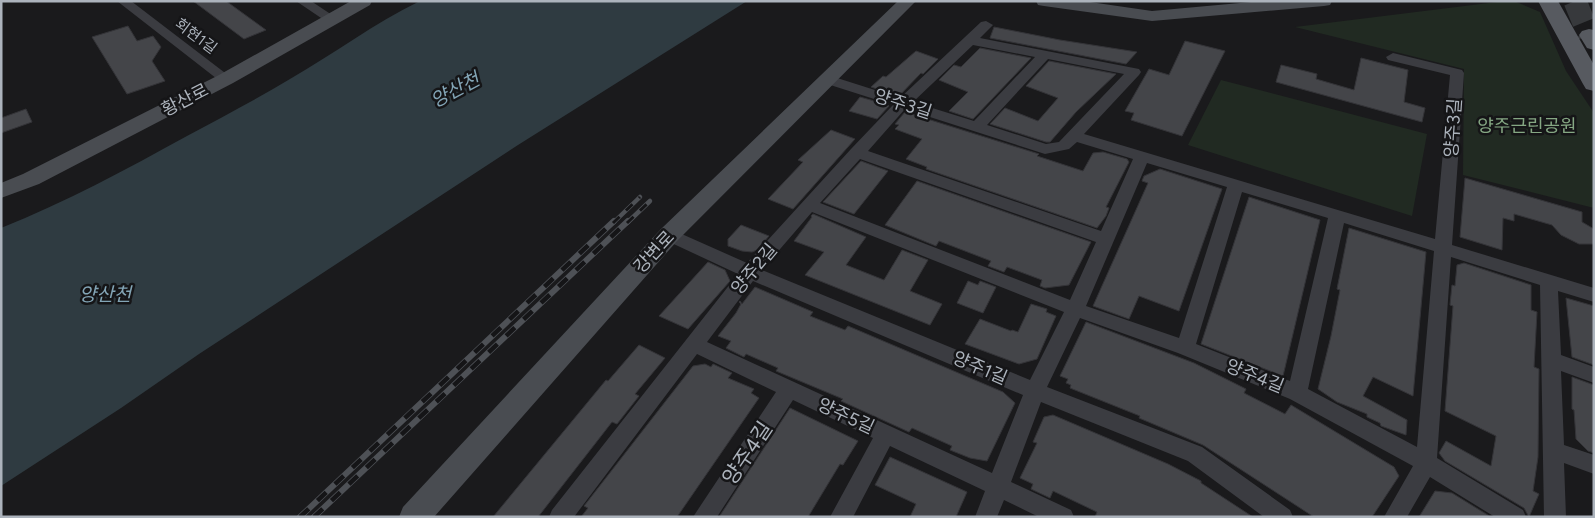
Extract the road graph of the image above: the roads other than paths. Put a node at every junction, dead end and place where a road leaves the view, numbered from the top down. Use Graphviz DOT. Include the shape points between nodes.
graph roads {
  1 [pos="123,1"];
  2 [pos="302,1"];
  3 [pos="364,1"];
  4 [pos="908,1"];
  5 [pos="1044,1"];
  6 [pos="1324,1"];
  7 [pos="1548,1"];
  8 [pos="332,19"];
  9 [pos="986,25"];
  10 [pos="970,40"];
  11 [pos="1044,54"];
  12 [pos="1393,57"];
  13 [pos="226,79"];
  14 [pos="829,80"];
  15 [pos="1594,84"];
  16 [pos="903,103"];
  17 [pos="977,127"];
  18 [pos="1075,136"];
  19 [pos="856,152"];
  20 [pos="1142,156"];
  21 [pos="1236,185"];
  22 [pos="1,190"];
  23 [pos="808,205"];
  24 [pos="1337,215"];
  25 [pos="669,235"];
  26 [pos="1107,239"];
  27 [pos="1444,248"];
  28 [pos="750,272"];
  29 [pos="1549,281"];
  30 [pos="1594,295"];
  31 [pos="1075,309"];
  32 [pos="694,344"];
  33 [pos="1185,348"];
  34 [pos="1551,360"];
  35 [pos="1594,375"];
  36 [pos="789,390"];
  37 [pos="1035,391"];
  38 [pos="1297,392"];
  39 [pos="886,434"];
  40 [pos="1553,450"];
  41 [pos="1426,464"];
  42 [pos="1594,465"];
  43 [pos="999,487"];
  44 [pos="414,517"];
  45 [pos="560,517"];
  46 [pos="704,517"];
  47 [pos="841,517"];
  48 [pos="986,517"];
  49 [pos="1063,517"];
  50 [pos="1282,517"];
  51 [pos="1394,517"];
  52 [pos="1515,517"];
  53 [pos="1555,517"];
  1 -- 13 [label="street, 회현1길"];
  2 -- 8 [label="street"];
  3 -- 8 [label="street, 황산로"];
  4 -- 14 [label="street, 강변로"];
  5 -- 6 [label="street" via="1152,16"];
  7 -- 15 [label="main road"];
  8 -- 13 [label="street, 황산로"];
  9 -- 10 [label="street, 양주2길"];
  10 -- 11 [label="street"];
  10 -- 16 [label="street, 양주2길"];
  11 -- 17 [label="street"];
  11 -- 18 [label="street, 양주3길" via="1134,72"];
  12 -- 27 [label="street, 양주3길" via="1457,72"];
  13 -- 22 [label="street, 황산로" via="31,179"];
  14 -- 16 [label="street, 양주3길"];
  14 -- 25 [label="street, 강변로"];
  16 -- 17 [label="street, 양주3길"];
  16 -- 19 [label="street, 양주2길"];
  17 -- 18 [label="street, 양주3길" via="1045,149 1064,146"];
  18 -- 20 [label="street"];
  19 -- 23 [label="street, 양주2길"];
  19 -- 26 [label="street"];
  20 -- 21 [label="street"];
  20 -- 26 [label="street"];
  21 -- 24 [label="street"];
  21 -- 33 [label="street"];
  23 -- 28 [label="street, 양주2길"];
  23 -- 31 [label="street"];
  24 -- 27 [label="street"];
  24 -- 38 [label="street"];
  25 -- 28 [label="street, 양주1길"];
  25 -- 44 [label="street, 강변로"];
  26 -- 31 [label="street"];
  27 -- 29 [label="street"];
  27 -- 41 [label="street"];
  28 -- 32 [label="street, 양주2길"];
  28 -- 37 [label="street, 양주1길"];
  29 -- 30 [label="street"];
  29 -- 34 [label="street"];
  31 -- 33 [label="street, 양주4길"];
  31 -- 37 [label="street"];
  32 -- 36 [label="street, 양주5길"];
  32 -- 45 [label="street, 양주2길"];
  33 -- 38 [label="street, 양주4길"];
  34 -- 35 [label="street"];
  34 -- 40 [label="street"];
  36 -- 39 [label="street, 양주5길"];
  36 -- 46 [label="street, 양주4길"];
  37 -- 43 [label="street"];
  37 -- 50 [label="street, 양주1길" via="1194,454"];
  38 -- 41 [label="street, 양주4길"];
  39 -- 43 [label="street, 양주5길"];
  39 -- 47 [label="street"];
  40 -- 42 [label="street"];
  40 -- 53 [label="street"];
  41 -- 51 [label="street"];
  41 -- 52 [label="street"];
  43 -- 48 [label="street"];
  43 -- 49 [label="street, 양주5길"];
}
